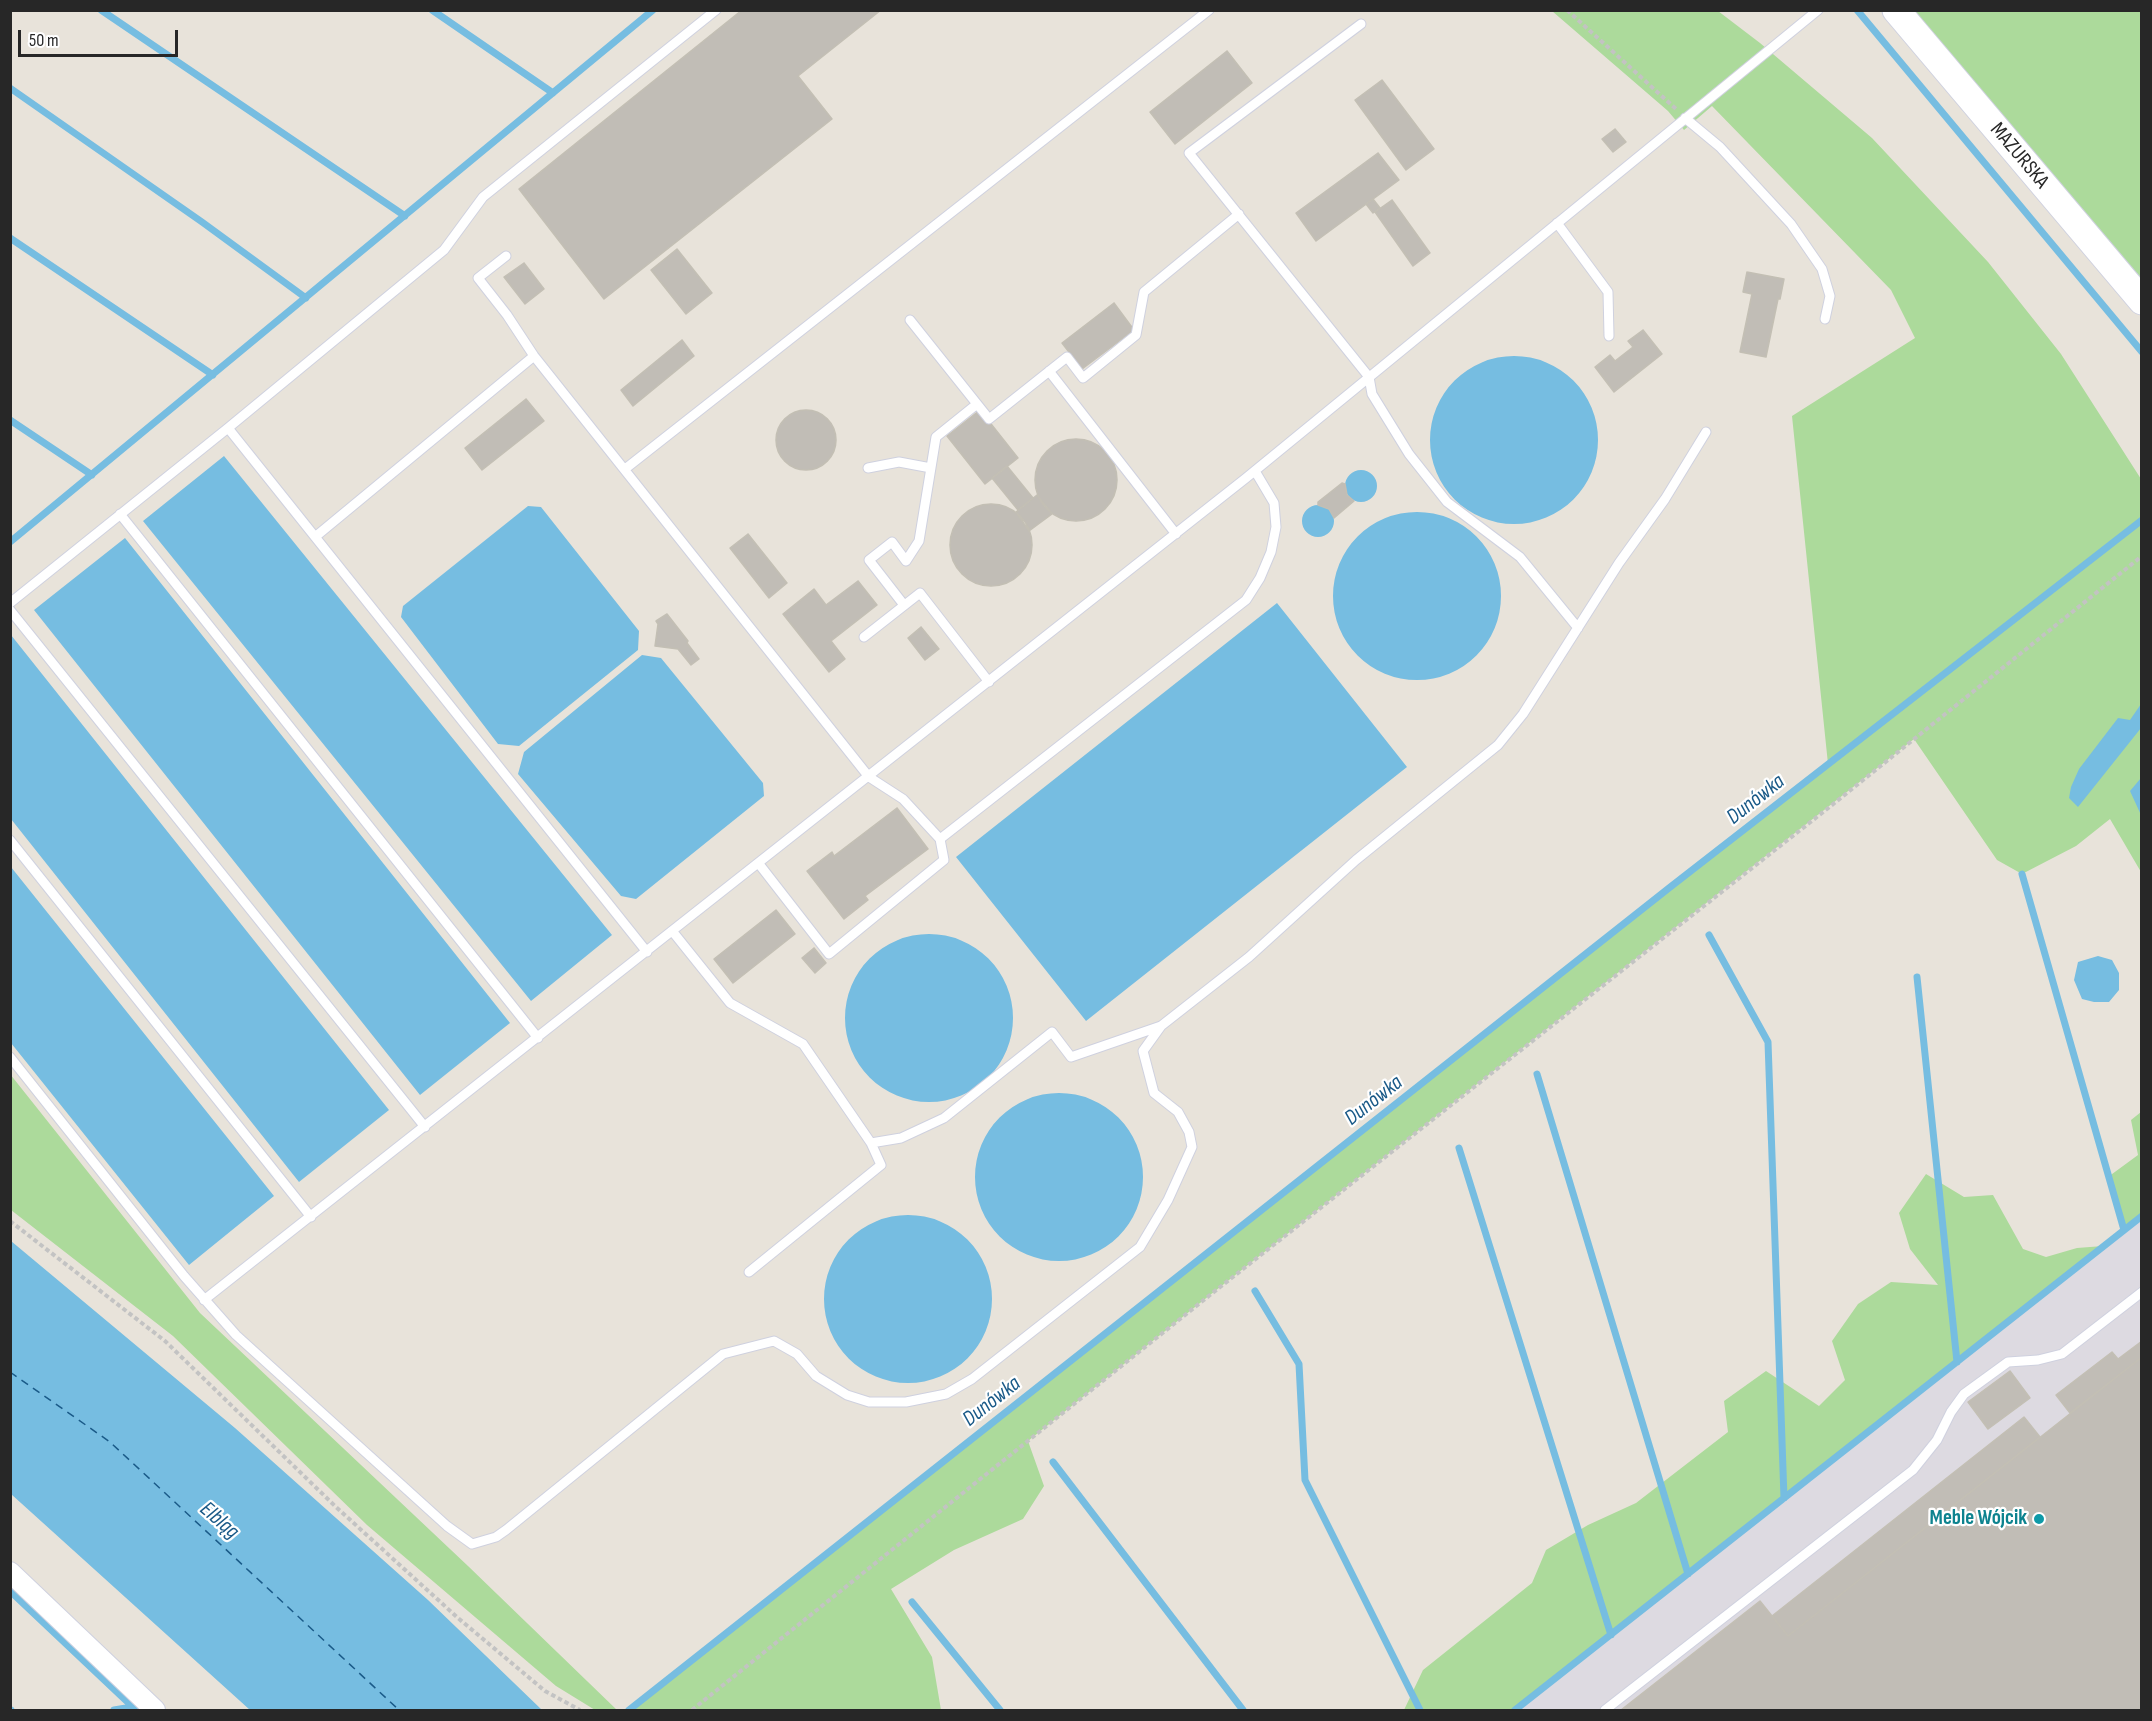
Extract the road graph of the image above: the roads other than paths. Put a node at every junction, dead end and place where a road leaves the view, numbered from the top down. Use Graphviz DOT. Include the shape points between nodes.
graph roads {
  1 [pos="716,10"];
  2 [pos="1209,10"];
  3 [pos="1818,10"];
  4 [pos="1896,10"];
  5 [pos="1361,24"];
  6 [pos="1685,118"];
  7 [pos="1239,214"];
  8 [pos="1557,223"];
  9 [pos="506,256"];
  10 [pos="2142,301"];
  11 [pos="1825,319"];
  12 [pos="910,320"];
  13 [pos="1609,336"];
  14 [pos="534,356"];
  15 [pos="1049,371"];
  16 [pos="1370,377"];
  17 [pos="977,404"];
  18 [pos="228,428"];
  19 [pos="1706,432"];
  20 [pos="868,468"];
  21 [pos="931,468"];
  22 [pos="625,469"];
  23 [pos="1255,471"];
  24 [pos="120,514"];
  25 [pos="1176,534"];
  26 [pos="315,537"];
  27 [pos="10,603"];
  28 [pos="904,605"];
  29 [pos="10,610"];
  30 [pos="1578,628"];
  31 [pos="864,637"];
  32 [pos="989,682"];
  33 [pos="869,777"];
  34 [pos="939,839"];
  35 [pos="10,840"];
  36 [pos="759,864"];
  37 [pos="673,932"];
  38 [pos="647,952"];
  39 [pos="1161,1026"];
  40 [pos="538,1038"];
  41 [pos="10,1057"];
  42 [pos="425,1127"];
  43 [pos="871,1143"];
  44 [pos="311,1217"];
  45 [pos="749,1272"];
  46 [pos="2142,1292"];
  47 [pos="204,1300"];
  48 [pos="10,1572"];
  49 [pos="155,1710"];
  50 [pos="1605,1710"];
  1 -- 18 [label="lane" via="483,197 444,250"];
  2 -- 22 [label="lane"];
  3 -- 6 [label="lane"];
  4 -- 10 [label="main road, MAZURSKA"];
  5 -- 7 [label="lane" via="1190,153"];
  6 -- 8 [label="lane"];
  6 -- 11 [label="lane" via="1720,147 1791,224 1822,269 1830,296"];
  7 -- 15 [label="lane" via="1144,292 1136,335 1083,378 1066,357"];
  7 -- 16 [label="lane"];
  8 -- 13 [label="lane" via="1608,292"];
  8 -- 16 [label="lane"];
  9 -- 14 [label="lane" via="478,278"];
  12 -- 17 [label="lane"];
  14 -- 22 [label="lane"];
  14 -- 26 [label="lane"];
  15 -- 17 [label="lane" via="989,419"];
  15 -- 25 [label="lane"];
  16 -- 23 [label="lane"];
  16 -- 30 [label="lane" via="1372,394 1409,454 1447,502 1520,556"];
  17 -- 21 [label="lane" via="936,436"];
  18 -- 24 [label="lane"];
  18 -- 26 [label="lane"];
  19 -- 30 [label="lane"];
  20 -- 21 [label="lane" via="899,462"];
  21 -- 28 [label="lane" via="919,541 906,561 892,542 869,560"];
  22 -- 33 [label="lane"];
  23 -- 25 [label="lane"];
  23 -- 34 [label="lane" via="1274,503 1276,527 1271,552 1246,600"];
  24 -- 27 [label="lane"];
  24 -- 40 [label="lane"];
  25 -- 32 [label="lane"];
  26 -- 38 [label="lane"];
  28 -- 31 [label="lane"];
  28 -- 32 [label="lane" via="920,593"];
  29 -- 42 [label="lane"];
  30 -- 39 [label="lane" via="1523,714 1498,745 1356,860 1249,957"];
  32 -- 33 [label="lane"];
  33 -- 34 [label="lane" via="903,799"];
  33 -- 36 [label="lane"];
  34 -- 36 [label="lane" via="944,860 829,954"];
  35 -- 44 [label="lane"];
  36 -- 37 [label="lane"];
  37 -- 38 [label="lane"];
  37 -- 43 [label="lane" via="730,1003 803,1044"];
  38 -- 40 [label="lane"];
  39 -- 43 [label="lane" via="1071,1058 1052,1032 944,1118 901,1137"];
  39 -- 47 [label="lane" via="1143,1051 1154,1093 1178,1112 1192,1147 1168,1200 1140,1247 972,1380 946,1394 906,1402 869,1402 847,1395 816,1376 797,1354 774,1341 723,1354 507,1530 472,1544 378,1464"];
  40 -- 42 [label="lane"];
  41 -- 47 [label="lane"];
  42 -- 44 [label="lane"];
  43 -- 45 [label="lane" via="881,1166"];
  44 -- 47 [label="lane"];
  46 -- 50 [label="lane" via="2062,1354 2008,1362 1964,1394 1937,1440 1913,1470"];
  48 -- 49 [label="street"];
}
